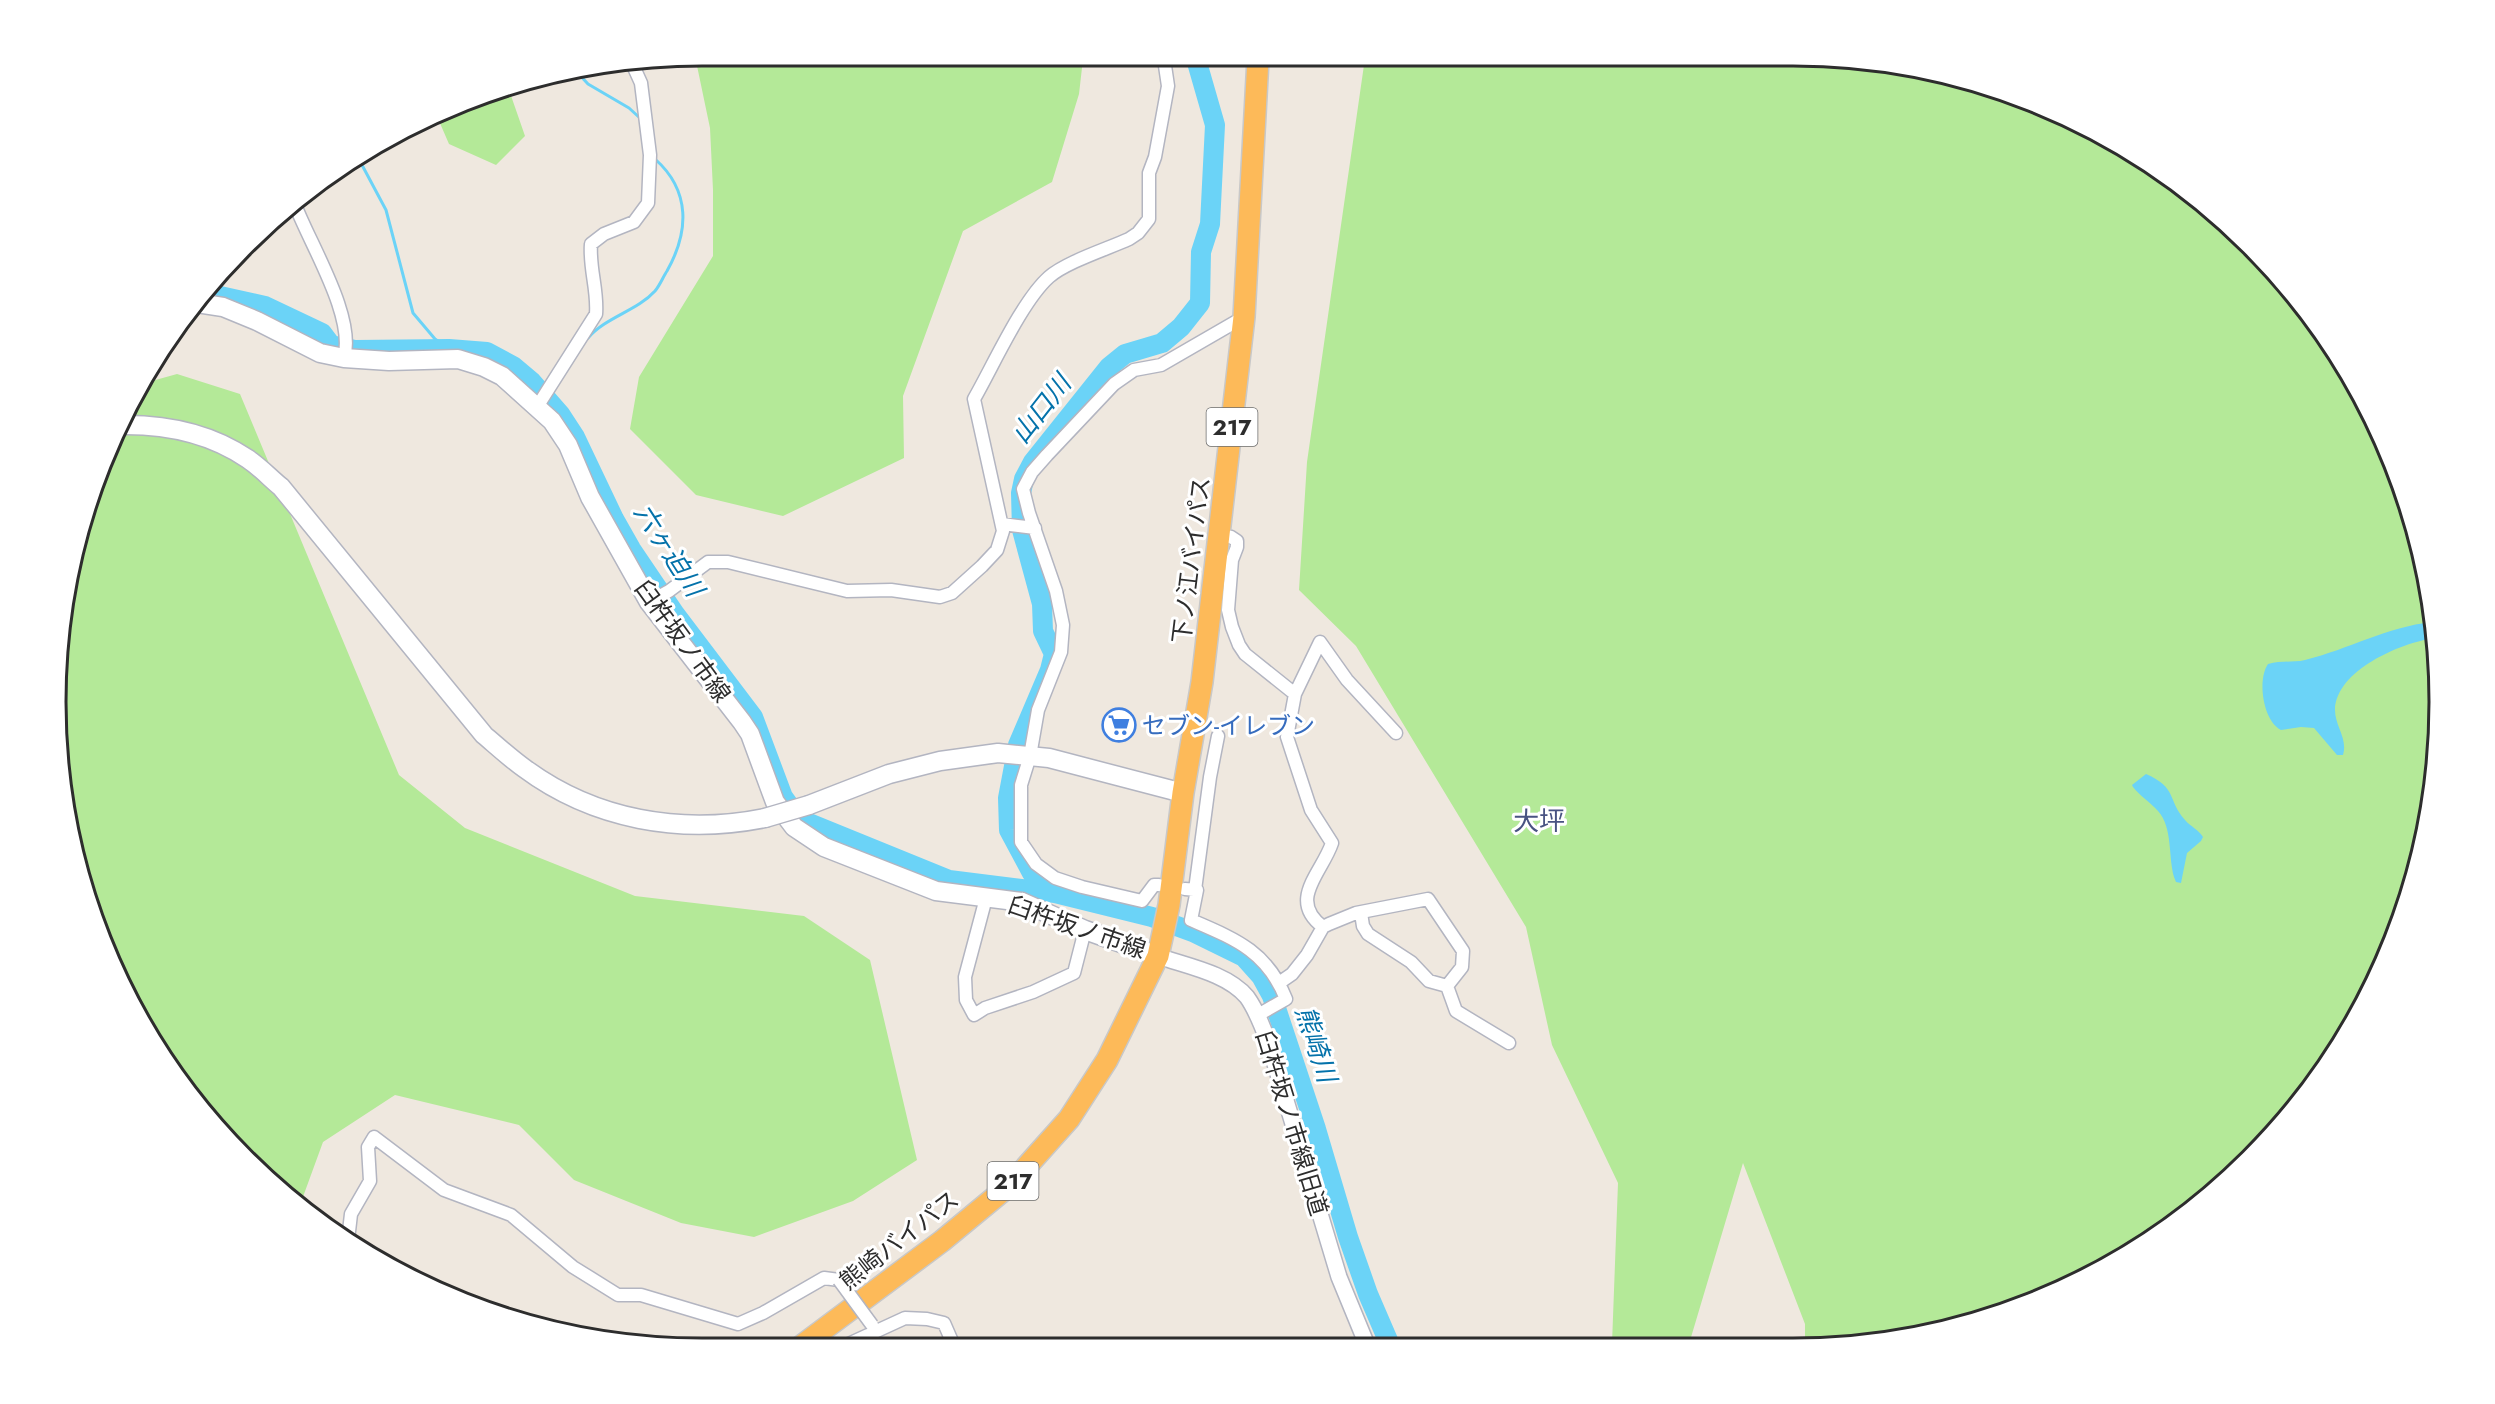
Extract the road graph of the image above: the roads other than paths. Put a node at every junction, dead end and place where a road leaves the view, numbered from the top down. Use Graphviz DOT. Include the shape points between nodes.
graph roads {
  1 [pos="1165,66"];
  2 [pos="1258,66"];
  3 [pos="635,69"];
  4 [pos="298,211"];
  5 [pos="206,305"];
  6 [pos="1244,317"];
  7 [pos="346,352"];
  8 [pos="538,405"];
  9 [pos="130,425"];
  10 [pos="1004,525"];
  11 [pos="1034,528"];
  12 [pos="1219,535"];
  13 [pos="653,600"];
  14 [pos="1295,694"];
  15 [pos="1396,733"];
  16 [pos="1218,736"];
  17 [pos="1027,755"];
  18 [pos="1210,777"];
  19 [pos="1185,784"];
  20 [pos="1178,838"];
  21 [pos="1201,840"];
  22 [pos="1159,885"];
  23 [pos="986,898"];
  24 [pos="1361,913"];
  25 [pos="1323,927"];
  26 [pos="1085,930"];
  27 [pos="1158,956"];
  28 [pos="1280,983"];
  29 [pos="1447,986"];
  30 [pos="1261,1013"];
  31 [pos="1509,1043"];
  32 [pos="349,1231"];
  33 [pos="874,1328"];
  34 [pos="812,1338"];
  35 [pos="857,1338"];
  36 [pos="951,1338"];
  37 [pos="1364,1338"];
  1 -- 10 [label="street" via="1168,86 1149,174 1149,219 1129,239 1050,276 1036,292 974,399"];
  2 -- 6 [label="highway, 下ノ江バイパス / 217"];
  3 -- 8 [label="street" via="641,83 649,145 648,203 634,222 591,244 596,314"];
  4 -- 7 [label="street" via="331,284 346,330"];
  5 -- 7 [label="main road, 臼杵坂ノ市線" via="257,321 320,353"];
  6 -- 11 [label="street" via="1161,365 1134,370 1114,384 1032,472 1023,489"];
  6 -- 12 [label="highway, 下ノ江バイパス / 217"];
  7 -- 8 [label="main road, 臼杵坂ノ市線" via="389,361 458,359 502,376"];
  8 -- 13 [label="main road, 臼杵坂ノ市線" via="568,445 590,497"];
  9 -- 17 [label="main road, bridge" via="205,436 248,459 281,486 484,735 525,769 582,802 632,819 681,826 734,824 809,806 889,774 940,761 1002,753"];
  10 -- 11 [label="street"];
  10 -- 13 [label="street" via="997,550 952,593 940,597 891,590 847,591 728,562 708,562"];
  11 -- 17 [label="street" via="1056,591 1063,626 1061,652 1038,710"];
  12 -- 14 [label="street" via="1237,541 1228,610 1239,645"];
  12 -- 19 [label="highway, 下ノ江バイパス / 217" via="1202,682"];
  13 -- 23 [label="main road, 臼杵坂ノ市線" via="750,734 775,802 794,827 824,847 936,891"];
  14 -- 15 [label="street" via="1320,642 1347,680"];
  14 -- 25 [label="street" via="1287,737 1311,810 1332,843 1311,881 1308,897 1310,915"];
  16 -- 18 [label="street"];
  17 -- 19 [label="main road"];
  17 -- 22 [label="street" via="1021,785 1021,842 1036,864 1055,878 1134,900 1142,901 1154,885"];
  18 -- 19 [label="street"];
  18 -- 21 [label="street"];
  19 -- 20 [label="highway, 下ノ江バイパス / 217"];
  20 -- 21 [label="street"];
  20 -- 27 [label="highway, 下ノ江バイパス / 217"];
  21 -- 28 [label="street" via="1190,890 1197,890 1191,920 1247,946"];
  23 -- 26 [label="main road, 臼杵坂ノ市線" via="1022,902"];
  23 -- 26 [label="street" via="965,977 966,1000 974,1016 985,1008 1074,973"];
  24 -- 25 [label="street"];
  24 -- 29 [label="street" via="1368,934 1411,962 1429,981"];
  24 -- 29 [label="street" via="1428,899 1463,951 1462,967"];
  25 -- 28 [label="street" via="1307,955"];
  26 -- 27 [label="main road, 臼杵坂ノ市線"];
  27 -- 30 [label="street, 臼杵坂ノ市線旧道" via="1223,979"];
  27 -- 34 [label="highway, 熊崎バイパス / 217" via="1107,1060 1069,1119 1011,1184"];
  28 -- 30 [label="street" via="1286,999"];
  29 -- 31 [label="street" via="1456,1011"];
  30 -- 37 [label="street, 臼杵坂ノ市線旧道" via="1339,1277"];
  32 -- 33 [label="street, bridge" via="351,1214 370,1181 368,1147 374,1137 444,1190 511,1215 573,1267 618,1295 641,1295 738,1324 824,1278 839,1280"];
  33 -- 35 [label="street"];
  33 -- 36 [label="street" via="905,1318 927,1319 944,1323"];
}
